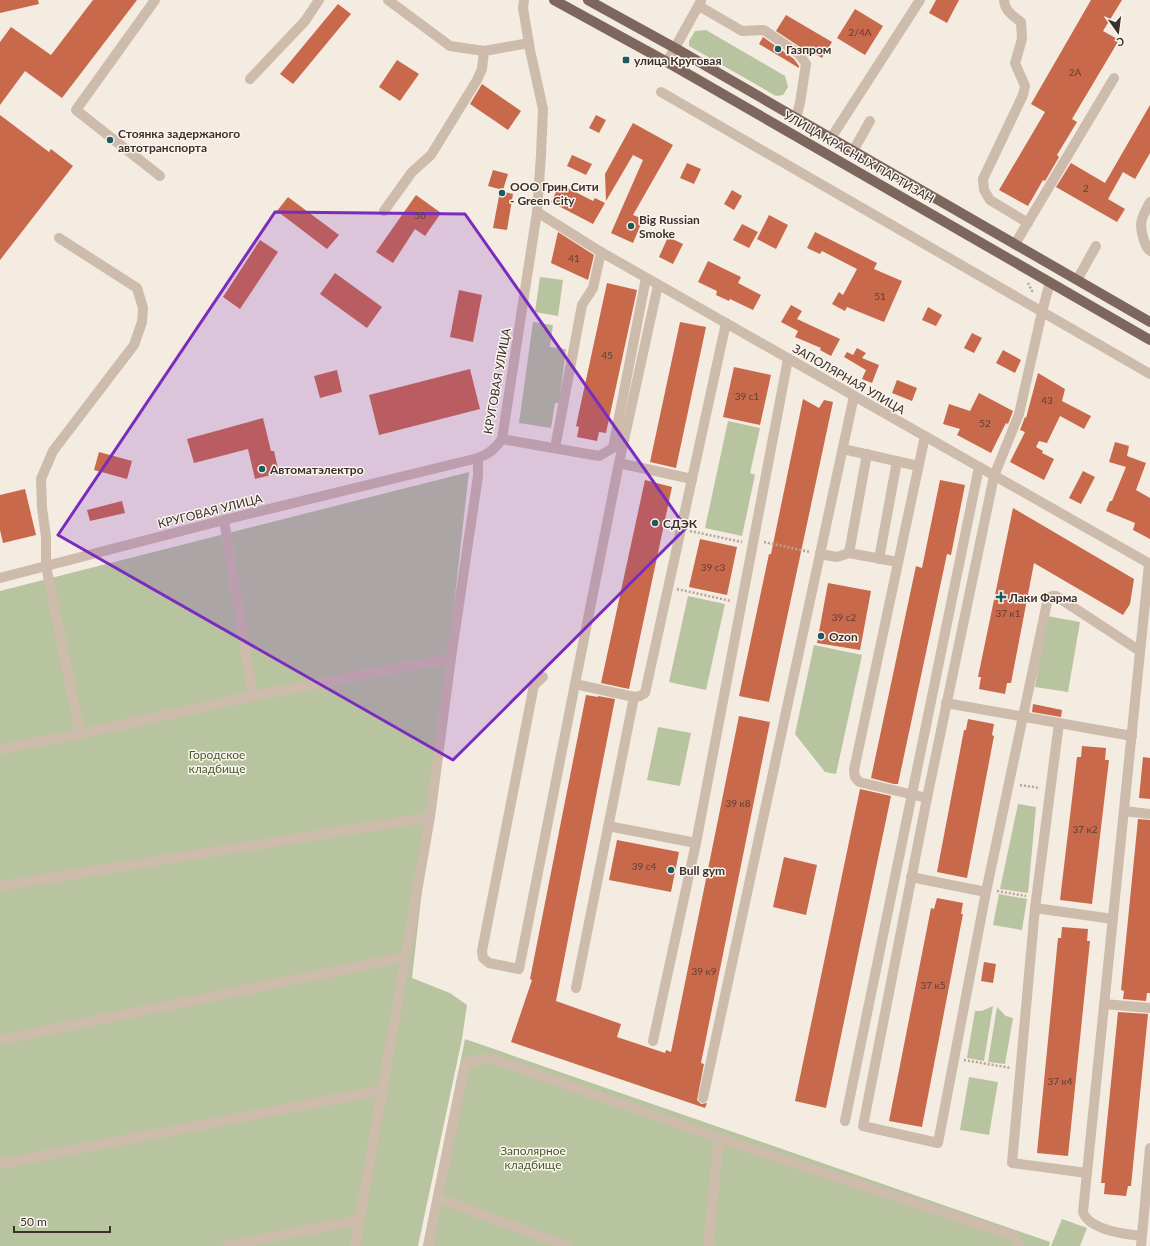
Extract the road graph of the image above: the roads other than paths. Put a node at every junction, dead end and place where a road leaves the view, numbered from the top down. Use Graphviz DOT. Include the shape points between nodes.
graph roads {
  1 [pos="156,0"];
  2 [pos="319,0"];
  3 [pos="388,0"];
  4 [pos="524,0"];
  5 [pos="554,0"];
  6 [pos="588,0"];
  7 [pos="920,0"];
  8 [pos="1004,0"];
  9 [pos="700,3"];
  10 [pos="529,43"];
  11 [pos="675,48"];
  12 [pos="484,51"];
  13 [pos="667,62"];
  14 [pos="250,78"];
  15 [pos="1114,78"];
  16 [pos="661,92"];
  17 [pos="796,118"];
  18 [pos="870,121"];
  19 [pos="832,138"];
  20 [pos="853,151"];
  21 [pos="160,176"];
  22 [pos="1150,202"];
  23 [pos="384,212"];
  24 [pos="537,212"];
  25 [pos="1028,223"];
  26 [pos="59,238"];
  27 [pos="1015,244"];
  28 [pos="1096,246"];
  29 [pos="1150,251"];
  30 [pos="601,252"];
  31 [pos="646,278"];
  32 [pos="1077,280"];
  33 [pos="1050,282"];
  34 [pos="658,285"];
  35 [pos="1042,312"];
  36 [pos="1150,322"];
  37 [pos="726,323"];
  38 [pos="1150,340"];
  39 [pos="788,358"];
  40 [pos="1150,374"];
  41 [pos="854,396"];
  42 [pos="925,436"];
  43 [pos="502,439"];
  44 [pos="555,448"];
  45 [pos="843,449"];
  46 [pos="867,454"];
  47 [pos="478,458"];
  48 [pos="897,461"];
  49 [pos="619,463"];
  50 [pos="918,466"];
  51 [pos="979,467"];
  52 [pos="994,476"];
  53 [pos="692,479"];
  54 [pos="224,520"];
  55 [pos="849,553"];
  56 [pos="820,554"];
  57 [pos="879,559"];
  58 [pos="898,562"];
  59 [pos="1150,564"];
  60 [pos="46,566"];
  61 [pos="0,578"];
  62 [pos="1140,651"];
  63 [pos="451,658"];
  64 [pos="543,677"];
  65 [pos="575,684"];
  66 [pos="253,696"];
  67 [pos="634,697"];
  68 [pos="946,703"];
  69 [pos="1022,716"];
  70 [pos="1060,723"];
  71 [pos="80,734"];
  72 [pos="1132,736"];
  73 [pos="0,749"];
  74 [pos="912,794"];
  75 [pos="927,798"];
  76 [pos="1124,811"];
  77 [pos="1150,814"];
  78 [pos="430,817"];
  79 [pos="608,826"];
  80 [pos="696,843"];
  81 [pos="911,877"];
  82 [pos="0,886"];
  83 [pos="986,890"];
  84 [pos="1035,908"];
  85 [pos="1113,918"];
  86 [pos="405,957"];
  87 [pos="576,988"];
  88 [pos="1104,1004"];
  89 [pos="1150,1008"];
  90 [pos="0,1040"];
  91 [pos="653,1042"];
  92 [pos="382,1090"];
  93 [pos="703,1098"];
  94 [pos="845,1121"];
  95 [pos="720,1138"];
  96 [pos="1150,1148"];
  97 [pos="0,1164"];
  98 [pos="1088,1173"];
  99 [pos="438,1198"];
  100 [pos="359,1220"];
  101 [pos="1141,1241"];
  102 [pos="227,1246"];
  103 [pos="355,1246"];
  104 [pos="428,1246"];
  105 [pos="566,1246"];
  106 [pos="708,1246"];
  107 [pos="1018,1246"];
  1 -- 21 [label="street" via="76,110"];
  2 -- 14 [label="street" via="305,21"];
  3 -- 12 [label="street" via="450,46"];
  4 -- 10 [label="street, КРУГОВАЯ УЛИЦА"];
  5 -- 13 [label="main road, УЛИЦА КРАСНЫХ ПАРТИЗАН"];
  6 -- 11 [label="main road, УЛИЦА КРАСНЫХ ПАРТИЗАН"];
  7 -- 19 [label="street"];
  8 -- 25 [label="street" via="1011,14 1021,22 1022,39 1015,63 1025,86 982,179 984,190 990,200"];
  9 -- 11 [label="street"];
  9 -- 17 [label="street" via="742,31 764,30 799,54 806,64"];
  10 -- 12 [label="street"];
  10 -- 24 [label="street, КРУГОВАЯ УЛИЦА" via="543,109"];
  11 -- 13 [label="street"];
  11 -- 17 [label="main road, УЛИЦА КРАСНЫХ ПАРТИЗАН"];
  12 -- 23 [label="street" via="482,69 477,80 431,155 412,172"];
  13 -- 33 [label="main road, УЛИЦА КРАСНЫХ ПАРТИЗАН"];
  15 -- 25 [label="street"];
  16 -- 35 [label="street"];
  17 -- 19 [label="main road, УЛИЦА КРАСНЫХ ПАРТИЗАН"];
  18 -- 20 [label="street"];
  19 -- 20 [label="main road, УЛИЦА КРАСНЫХ ПАРТИЗАН"];
  20 -- 27 [label="main road, УЛИЦА КРАСНЫХ ПАРТИЗАН"];
  22 -- 29 [label="street" via="1140,228 1146,247"];
  24 -- 30 [label="street, ЗАПОЛЯРНАЯ УЛИЦА"];
  24 -- 43 [label="street, КРУГОВАЯ УЛИЦА"];
  25 -- 27 [label="street"];
  26 -- 60 [label="street" via="137,288 143,308 142,322 134,345 52,451 41,478"];
  27 -- 32 [label="main road, УЛИЦА КРАСНЫХ ПАРТИЗАН"];
  28 -- 32 [label="street"];
  30 -- 31 [label="street, ЗАПОЛЯРНАЯ УЛИЦА"];
  30 -- 44 [label="street" via="593,288 582,305"];
  31 -- 34 [label="street, ЗАПОЛЯРНАЯ УЛИЦА"];
  31 -- 44 [label="street" via="613,448 599,456"];
  32 -- 36 [label="main road, УЛИЦА КРАСНЫХ ПАРТИЗАН"];
  33 -- 35 [label="street"];
  33 -- 38 [label="main road, УЛИЦА КРАСНЫХ ПАРТИЗАН"];
  34 -- 37 [label="street, ЗАПОЛЯРНАЯ УЛИЦА"];
  34 -- 49 [label="street"];
  35 -- 40 [label="street"];
  35 -- 52 [label="street" via="1019,414"];
  37 -- 39 [label="street, ЗАПОЛЯРНАЯ УЛИЦА"];
  37 -- 53 [label="street"];
  39 -- 41 [label="street, ЗАПОЛЯРНАЯ УЛИЦА"];
  39 -- 80 [label="street"];
  41 -- 42 [label="street, ЗАПОЛЯРНАЯ УЛИЦА"];
  41 -- 45 [label="street"];
  42 -- 50 [label="street"];
  42 -- 51 [label="street, ЗАПОЛЯРНАЯ УЛИЦА"];
  43 -- 44 [label="street"];
  43 -- 47 [label="street, КРУГОВАЯ УЛИЦА" via="496,448"];
  45 -- 46 [label="street"];
  45 -- 56 [label="street"];
  46 -- 48 [label="street"];
  46 -- 55 [label="street"];
  47 -- 54 [label="street, КРУГОВАЯ УЛИЦА"];
  47 -- 63 [label="street" via="478,476"];
  48 -- 50 [label="street"];
  48 -- 57 [label="street"];
  49 -- 53 [label="street"];
  49 -- 65 [label="street"];
  50 -- 58 [label="street"];
  51 -- 52 [label="street, ЗАПОЛЯРНАЯ УЛИЦА"];
  51 -- 74 [label="street"];
  52 -- 59 [label="street, ЗАПОЛЯРНАЯ УЛИЦА"];
  52 -- 68 [label="street"];
  53 -- 67 [label="street" via="647,688 645,693"];
  54 -- 60 [label="street, КРУГОВАЯ УЛИЦА"];
  54 -- 66 [label="street"];
  55 -- 56 [label="street" via="837,557"];
  55 -- 57 [label="street"];
  56 -- 93 [label="street"];
  57 -- 58 [label="street"];
  58 -- 74 [label="street" via="854,770 859,782"];
  59 -- 62 [label="street"];
  60 -- 61 [label="street, КРУГОВАЯ УЛИЦА"];
  60 -- 71 [label="street"];
  62 -- 69 [label="street" via="1056,596 1048,598"];
  62 -- 72 [label="street"];
  63 -- 66 [label="street"];
  63 -- 78 [label="street"];
  64 -- 65 [label="street" via="534,685 482,951 483,958 489,963 519,969"];
  65 -- 67 [label="street"];
  66 -- 71 [label="street"];
  67 -- 79 [label="street"];
  68 -- 69 [label="street"];
  68 -- 75 [label="street"];
  69 -- 70 [label="street"];
  69 -- 83 [label="street"];
  70 -- 72 [label="street"];
  70 -- 84 [label="street"];
  71 -- 73 [label="street"];
  72 -- 76 [label="street"];
  74 -- 75 [label="street"];
  74 -- 94 [label="street"];
  75 -- 81 [label="street"];
  76 -- 77 [label="street"];
  76 -- 85 [label="street"];
  78 -- 82 [label="street"];
  78 -- 86 [label="street"];
  79 -- 80 [label="street"];
  79 -- 87 [label="street"];
  80 -- 91 [label="street"];
  81 -- 83 [label="street"];
  81 -- 83 [label="street" via="863,1126 938,1143"];
  84 -- 85 [label="street"];
  84 -- 98 [label="street" via="1012,1163"];
  85 -- 88 [label="street"];
  86 -- 90 [label="street"];
  86 -- 92 [label="street"];
  88 -- 89 [label="street"];
  88 -- 98 [label="street"];
  92 -- 97 [label="street"];
  92 -- 100 [label="street"];
  95 -- 99 [label="street" via="493,1059 467,1062"];
  95 -- 106 [label="street"];
  95 -- 107 [label="street" via="1014,1236"];
  96 -- 101 [label="street"];
  98 -- 101 [label="street" via="1084,1212 1088,1221"];
  99 -- 104 [label="street"];
  99 -- 105 [label="street"];
  100 -- 102 [label="street"];
  100 -- 103 [label="street"];
}
